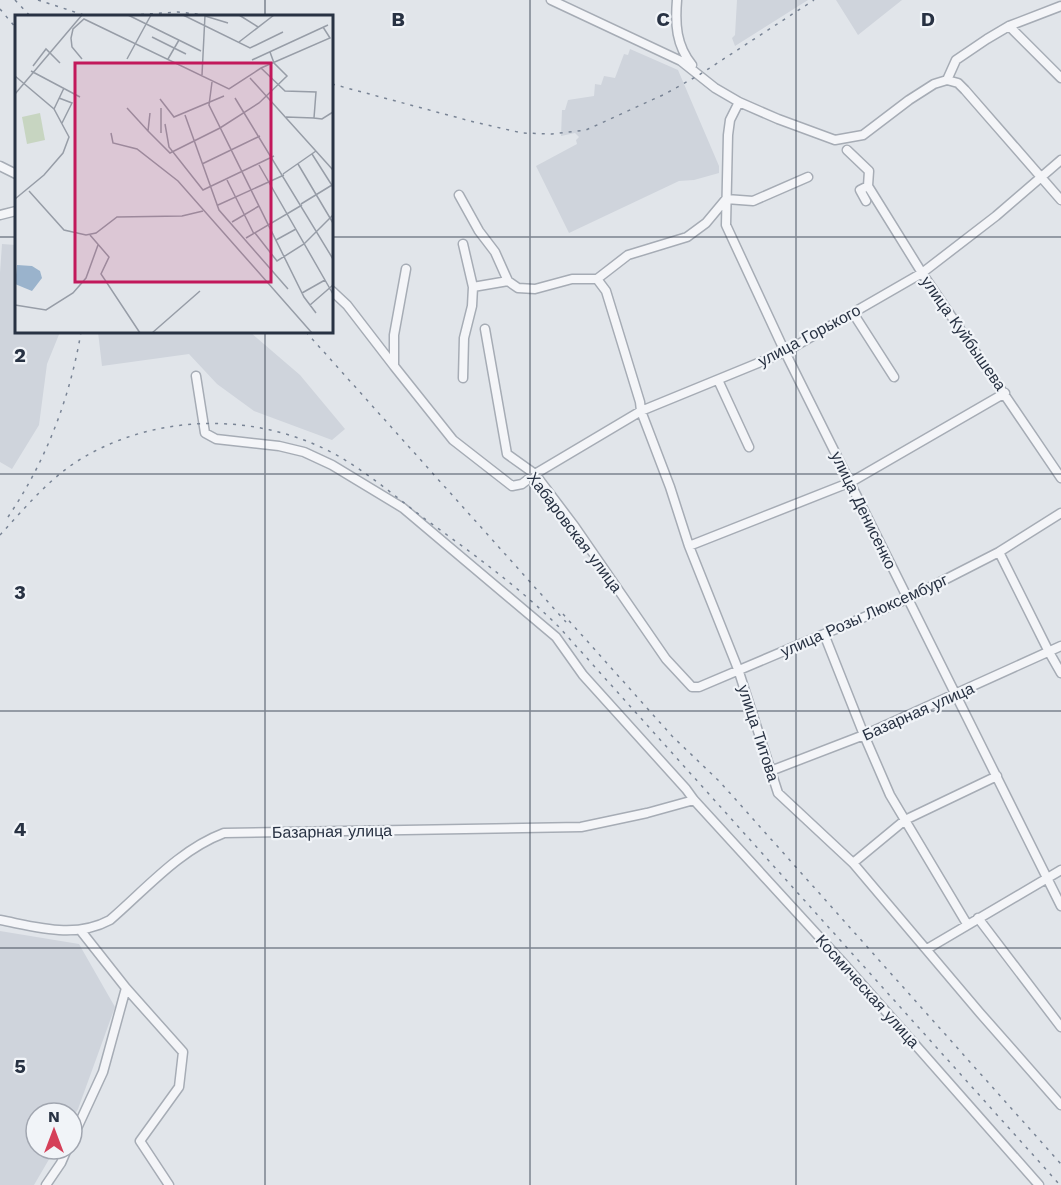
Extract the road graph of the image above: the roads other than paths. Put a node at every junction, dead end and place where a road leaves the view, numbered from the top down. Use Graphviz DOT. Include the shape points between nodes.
graph roads {
  1 [pos="551,0"];
  2 [pos="677,0"];
  3 [pos="1061,6"];
  4 [pos="1009,26"];
  5 [pos="699,75"];
  6 [pos="1061,78"];
  7 [pos="947,80"];
  8 [pos="739,102"];
  9 [pos="847,150"];
  10 [pos="1061,160"];
  11 [pos="0,166"];
  12 [pos="15,174"];
  13 [pos="808,177"];
  14 [pos="1042,179"];
  15 [pos="868,186"];
  16 [pos="459,195"];
  17 [pos="726,199"];
  18 [pos="1061,200"];
  19 [pos="866,201"];
  20 [pos="15,211"];
  21 [pos="0,214"];
  22 [pos="463,244"];
  23 [pos="406,269"];
  24 [pos="922,273"];
  25 [pos="597,279"];
  26 [pos="508,281"];
  27 [pos="473,287"];
  28 [pos="333,292"];
  29 [pos="853,313"];
  30 [pos="485,329"];
  31 [pos="785,352"];
  32 [pos="394,366"];
  33 [pos="196,376"];
  34 [pos="894,377"];
  35 [pos="463,378"];
  36 [pos="717,380"];
  37 [pos="1005,393"];
  38 [pos="641,411"];
  39 [pos="749,447"];
  40 [pos="535,474"];
  41 [pos="1061,478"];
  42 [pos="851,482"];
  43 [pos="1061,513"];
  44 [pos="689,546"];
  45 [pos="999,552"];
  46 [pos="908,599"];
  47 [pos="824,634"];
  48 [pos="1061,646"];
  49 [pos="1048,652"];
  50 [pos="738,669"];
  51 [pos="1061,673"];
  52 [pos="692,687"];
  53 [pos="957,694"];
  54 [pos="864,735"];
  55 [pos="773,770"];
  56 [pos="997,776"];
  57 [pos="694,800"];
  58 [pos="905,820"];
  59 [pos="853,863"];
  60 [pos="1061,870"];
  61 [pos="1047,878"];
  62 [pos="1061,906"];
  63 [pos="978,918"];
  64 [pos="0,920"];
  65 [pos="967,924"];
  66 [pos="81,931"];
  67 [pos="927,949"];
  68 [pos="126,988"];
  69 [pos="1061,1027"];
  70 [pos="1061,1105"];
  71 [pos="84,1113"];
  72 [pos="62,1161"];
  73 [pos="46,1185"];
  74 [pos="169,1185"];
  75 [pos="1039,1185"];
  1 -- 5 [label="street" via="681,61"];
  2 -- 5 [label="street" via="680,48"];
  3 -- 4 [label="street"];
  4 -- 6 [label="street"];
  4 -- 7 [label="street" via="956,60"];
  5 -- 8 [label="street"];
  7 -- 8 [label="street" via="909,100 863,135 836,140"];
  7 -- 14 [label="street" via="965,90"];
  8 -- 17 [label="street, улица Денисенко" via="730,120"];
  9 -- 15 [label="street, улица Куйбышева" via="869,171"];
  10 -- 14 [label="street, улица Горького"];
  11 -- 12 [label="street"];
  13 -- 17 [label="street" via="753,201"];
  14 -- 18 [label="street"];
  14 -- 24 [label="street, улица Горького"];
  15 -- 19 [label="street, улица Куйбышева" via="861,190"];
  15 -- 24 [label="street, улица Куйбышева"];
  16 -- 26 [label="street" via="495,252"];
  17 -- 25 [label="street" via="706,223 687,237 628,255"];
  17 -- 31 [label="street, улица Денисенко" via="726,225"];
  20 -- 21 [label="street"];
  22 -- 27 [label="street"];
  23 -- 32 [label="street" via="394,335"];
  24 -- 29 [label="street, улица Горького"];
  24 -- 37 [label="street, улица Куйбышева"];
  25 -- 26 [label="street" via="572,279 535,289 518,288"];
  25 -- 38 [label="street, улица Титова" via="606,291"];
  26 -- 27 [label="street"];
  27 -- 35 [label="street" via="464,338"];
  28 -- 32 [label="street"];
  29 -- 31 [label="street, улица Горького"];
  29 -- 34 [label="street"];
  30 -- 40 [label="street, Хабаровская улица" via="507,454"];
  31 -- 36 [label="street, улица Горького"];
  31 -- 42 [label="street, улица Денисенко"];
  32 -- 40 [label="street, улица Горького" via="453,440 512,486"];
  33 -- 57 [label="street, Космическая улица" via="206,433 216,439 304,452 403,508 556,637 583,675"];
  36 -- 38 [label="street, улица Горького"];
  36 -- 39 [label="street"];
  37 -- 41 [label="street, улица Куйбышева"];
  37 -- 42 [label="street"];
  38 -- 40 [label="street, улица Горького"];
  38 -- 44 [label="street, улица Титова"];
  40 -- 52 [label="street, Хабаровская улица" via="666,659"];
  42 -- 44 [label="street"];
  42 -- 46 [label="street, улица Денисенко"];
  43 -- 45 [label="street, улица Розы Люксембург"];
  44 -- 50 [label="street, улица Титова"];
  45 -- 46 [label="street, улица Розы Люксембург"];
  45 -- 49 [label="street"];
  46 -- 47 [label="street, улица Розы Люксембург"];
  46 -- 53 [label="street, улица Денисенко"];
  47 -- 50 [label="street, улица Розы Люксембург"];
  47 -- 54 [label="street"];
  48 -- 49 [label="street, Базарная улица"];
  49 -- 51 [label="street"];
  49 -- 53 [label="street, Базарная улица"];
  50 -- 52 [label="street, улица Розы Люксембург"];
  50 -- 55 [label="street, улица Титова"];
  53 -- 54 [label="street, Базарная улица"];
  53 -- 56 [label="street, улица Денисенко"];
  54 -- 55 [label="street, Базарная улица"];
  54 -- 58 [label="street"];
  55 -- 59 [label="street, улица Титова" via="778,793"];
  56 -- 58 [label="street"];
  56 -- 61 [label="street, улица Денисенко"];
  57 -- 66 [label="street, Базарная улица" via="582,827 224,833 185,854 110,920"];
  57 -- 75 [label="street, Космическая улица"];
  58 -- 59 [label="street"];
  58 -- 65 [label="street"];
  59 -- 67 [label="street, улица Титова"];
  60 -- 61 [label="street"];
  61 -- 62 [label="street, улица Денисенко"];
  61 -- 63 [label="street"];
  63 -- 65 [label="street"];
  63 -- 69 [label="street"];
  64 -- 66 [label="street, Базарная улица"];
  65 -- 67 [label="street"];
  66 -- 68 [label="street"];
  67 -- 70 [label="street, улица Титова"];
  68 -- 71 [label="street" via="103,1072"];
  68 -- 74 [label="street" via="183,1052 179,1087 140,1141"];
  72 -- 73 [label="street"];
}
